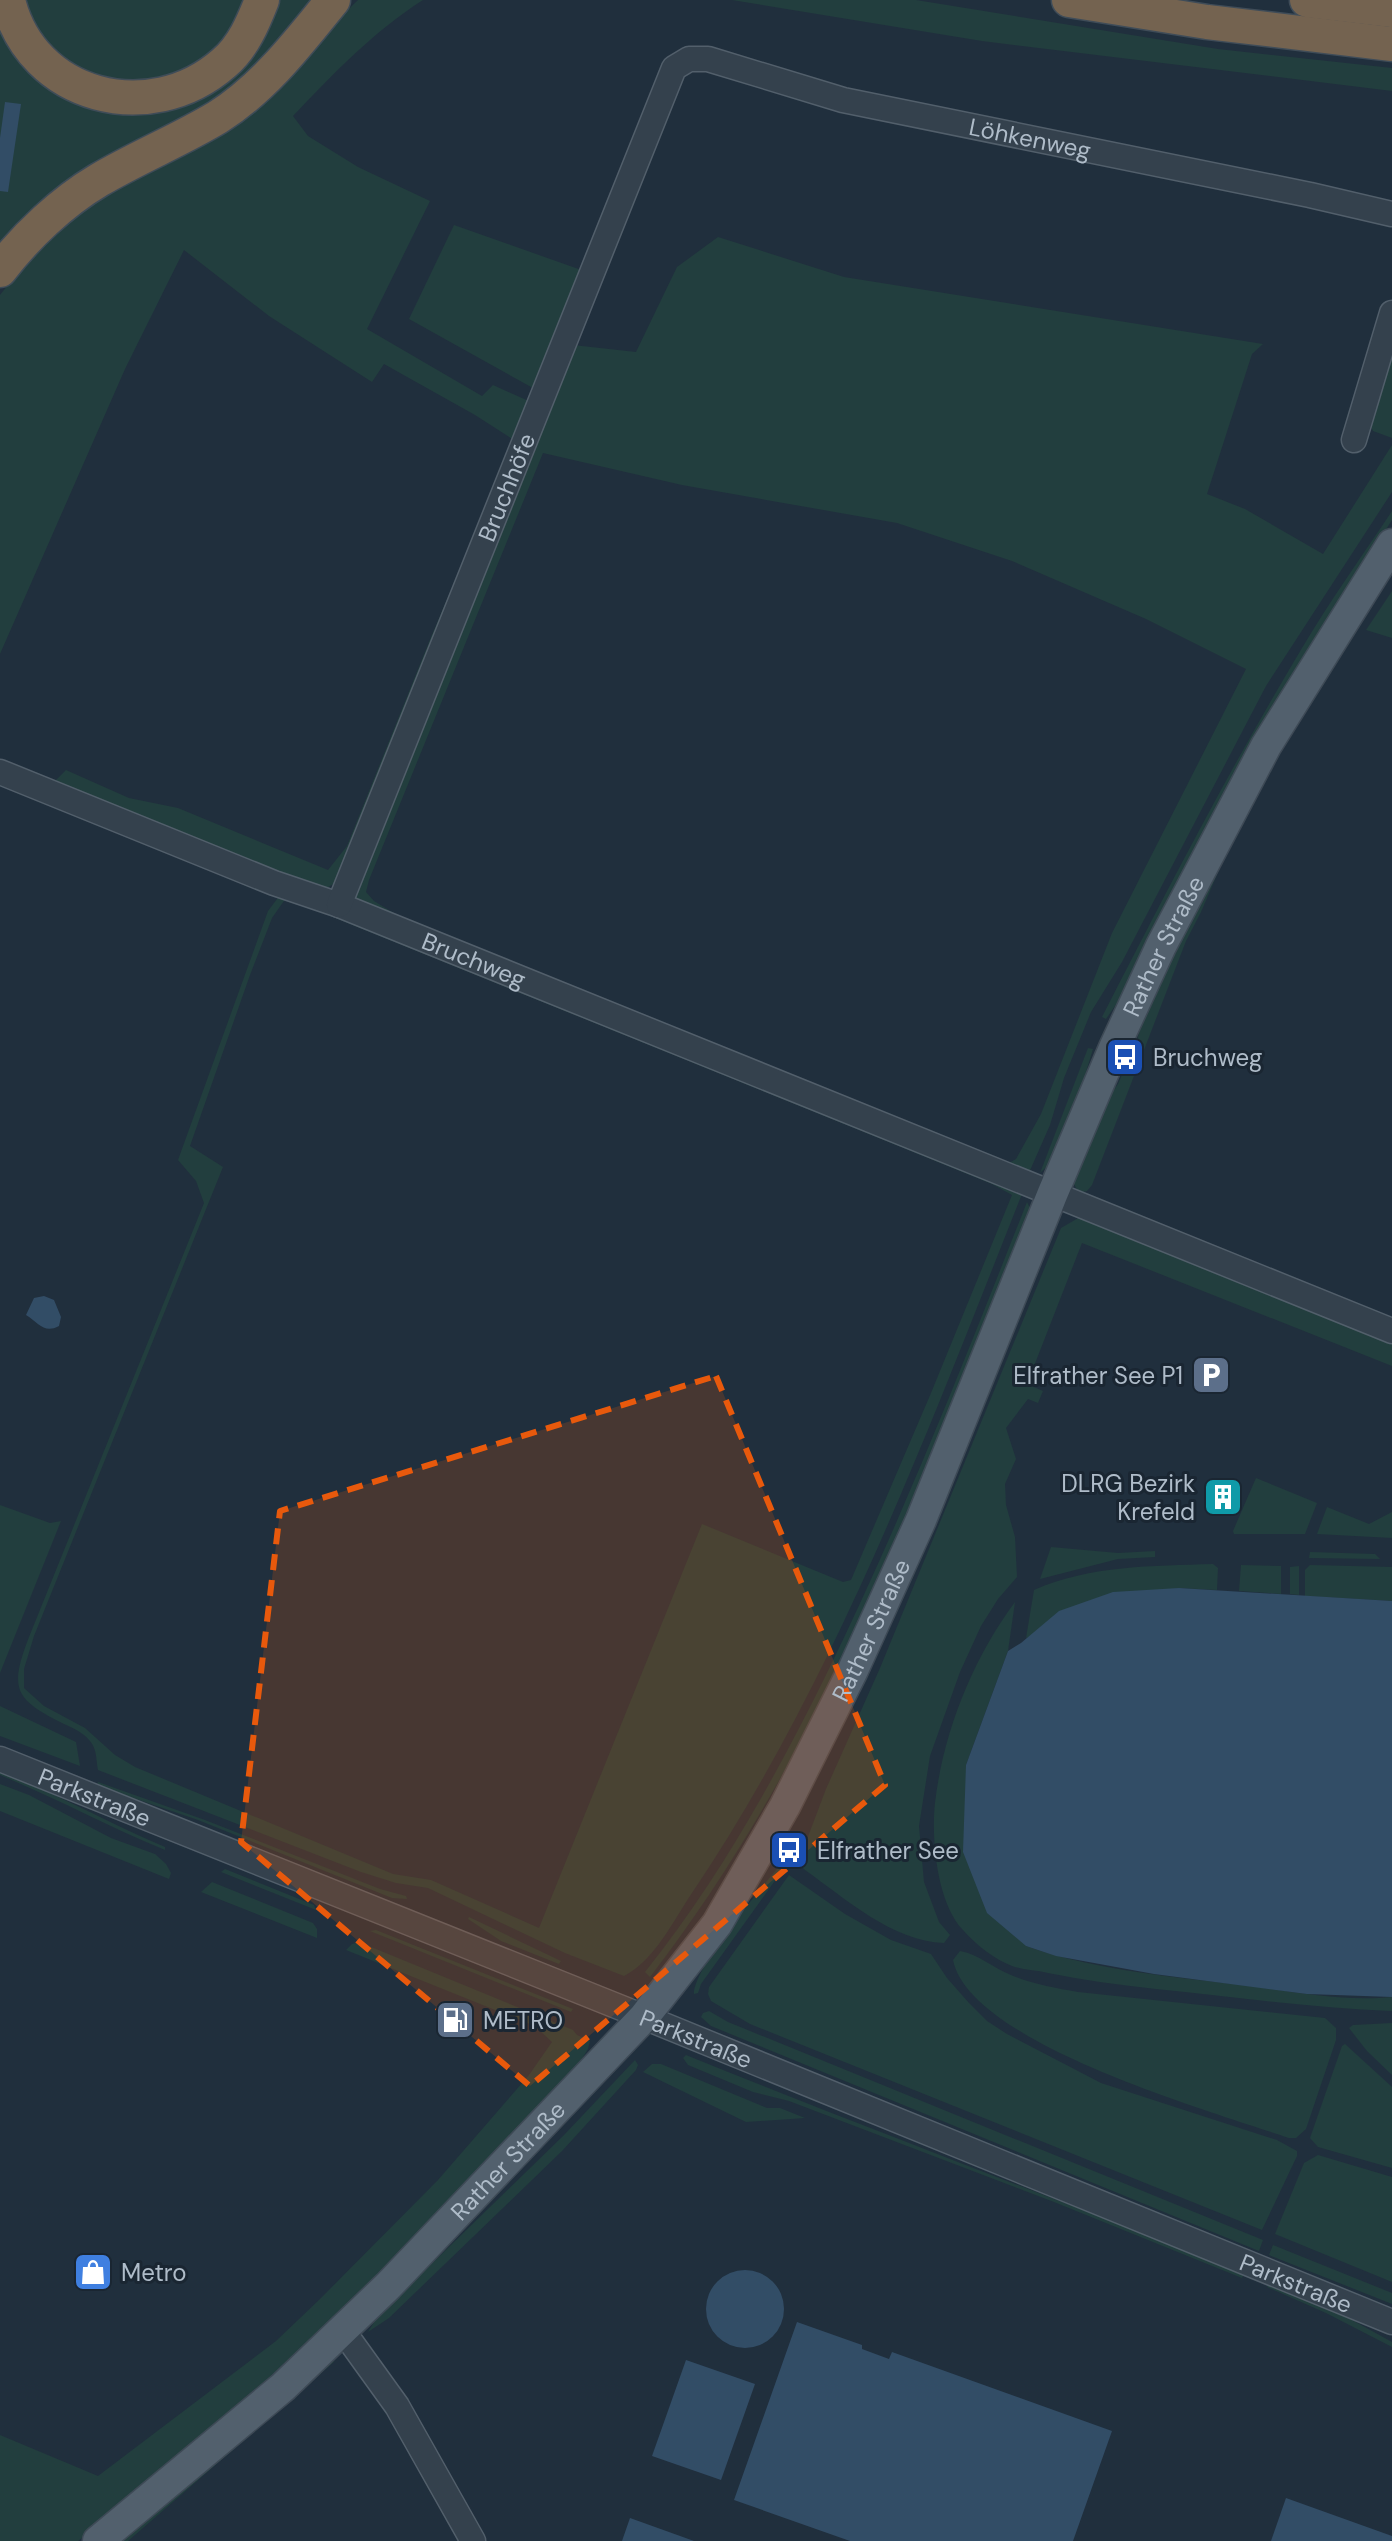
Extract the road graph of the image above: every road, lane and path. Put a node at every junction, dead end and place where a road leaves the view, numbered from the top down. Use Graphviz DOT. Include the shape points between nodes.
graph roads {
  1 [pos="8,0"];
  2 [pos="262,0"];
  3 [pos="333,0"];
  4 [pos="1069,0"];
  5 [pos="1307,0"];
  6 [pos="1392,10"];
  7 [pos="1392,44"];
  8 [pos="674,68"];
  9 [pos="1392,214"];
  10 [pos="0,270"];
  11 [pos="1392,313"];
  12 [pos="1354,440"];
  13 [pos="1392,544"];
  14 [pos="0,772"];
  15 [pos="339,905"];
  16 [pos="1052,1195"];
  17 [pos="1392,1331"];
  18 [pos="0,1759"];
  19 [pos="644,2017"];
  20 [pos="1392,2322"];
  21 [pos="343,2331"];
  22 [pos="98,2541"];
  23 [pos="473,2541"];
  1 -- 2 [label="highway" via="12,18 46,68 77,86 119,98 156,97 192,85 225,63 248,33"];
  3 -- 10 [label="highway" via="257,87 219,116 97,181 57,211"];
  4 -- 7 [label="highway"];
  5 -- 6 [label="highway"];
  8 -- 9 [label="street, Löhkenweg" via="689,59 708,59 843,100"];
  8 -- 15 [label="street, Bruchhöfe"];
  11 -- 12 [label="street"];
  13 -- 16 [label="main road, Rather Straße" via="1280,723 1205,858 1114,1048"];
  14 -- 15 [label="street, Bruchweg"];
  15 -- 16 [label="street, Bruchweg"];
  16 -- 17 [label="street, Bruchweg"];
  16 -- 19 [label="main road, Rather Straße" via="921,1520 853,1670 785,1806 717,1924"];
  18 -- 19 [label="street, Parkstraße"];
  19 -- 20 [label="street, Parkstraße"];
  19 -- 21 [label="main road, Rather Straße"];
  21 -- 22 [label="main road, Rather Straße"];
  21 -- 23 [label="street" via="397,2406"];
}
